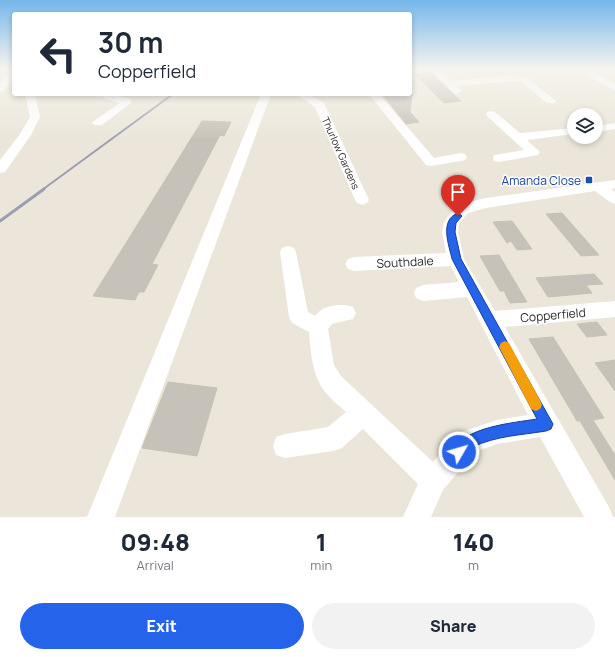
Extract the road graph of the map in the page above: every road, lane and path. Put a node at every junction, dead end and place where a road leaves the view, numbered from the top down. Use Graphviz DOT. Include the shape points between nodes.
graph roads {
  1 [pos="540,92"];
  2 [pos="30,96"];
  3 [pos="108,96"];
  4 [pos="265,96"];
  5 [pos="304,96"];
  6 [pos="376,96"];
  7 [pos="551,101"];
  8 [pos="491,114"];
  9 [pos="98,123"];
  10 [pos="615,126"];
  11 [pos="603,128"];
  12 [pos="567,132"];
  13 [pos="519,137"];
  14 [pos="461,157"];
  15 [pos="498,158"];
  16 [pos="0,169"];
  17 [pos="615,184"];
  18 [pos="597,186"];
  19 [pos="362,200"];
  20 [pos="615,200"];
  21 [pos="288,252"];
  22 [pos="456,259"];
  23 [pos="354,264"];
  24 [pos="472,289"];
  25 [pos="423,293"];
  26 [pos="615,309"];
  27 [pos="346,313"];
  28 [pos="490,320"];
  29 [pos="318,327"];
  30 [pos="363,413"];
  31 [pos="546,424"];
  32 [pos="285,446"];
  33 [pos="434,481"];
  34 [pos="102,516"];
  35 [pos="417,517"];
  36 [pos="599,517"];
  1 -- 7 [label="street"];
  2 -- 16 [label="street" via="35,117 25,136"];
  3 -- 9 [label="street" via="126,102"];
  4 -- 34 [label="street"];
  5 -- 19 [label="street, Thurlow Gardens" via="320,105"];
  6 -- 14 [label="street" via="431,162"];
  8 -- 13 [label="street"];
  10 -- 11 [label="street"];
  12 -- 13 [label="street"];
  13 -- 15 [label="street" via="534,152"];
  17 -- 18 [label="street"];
  18 -- 20 [label="street"];
  18 -- 22 [label="street" via="486,203 463,209 452,222 450,232"];
  21 -- 29 [label="street" via="299,317"];
  22 -- 23 [label="street, Southdale"];
  22 -- 24 [label="street"];
  24 -- 25 [label="street"];
  24 -- 28 [label="street"];
  26 -- 28 [label="street, Copperfield"];
  27 -- 29 [label="street" via="326,316"];
  28 -- 31 [label="street"];
  29 -- 30 [label="street" via="324,368 334,384"];
  30 -- 32 [label="street" via="334,439"];
  30 -- 33 [label="street"];
  31 -- 33 [label="street" via="497,432 467,442"];
  31 -- 36 [label="street"];
  33 -- 35 [label="street"];
}
